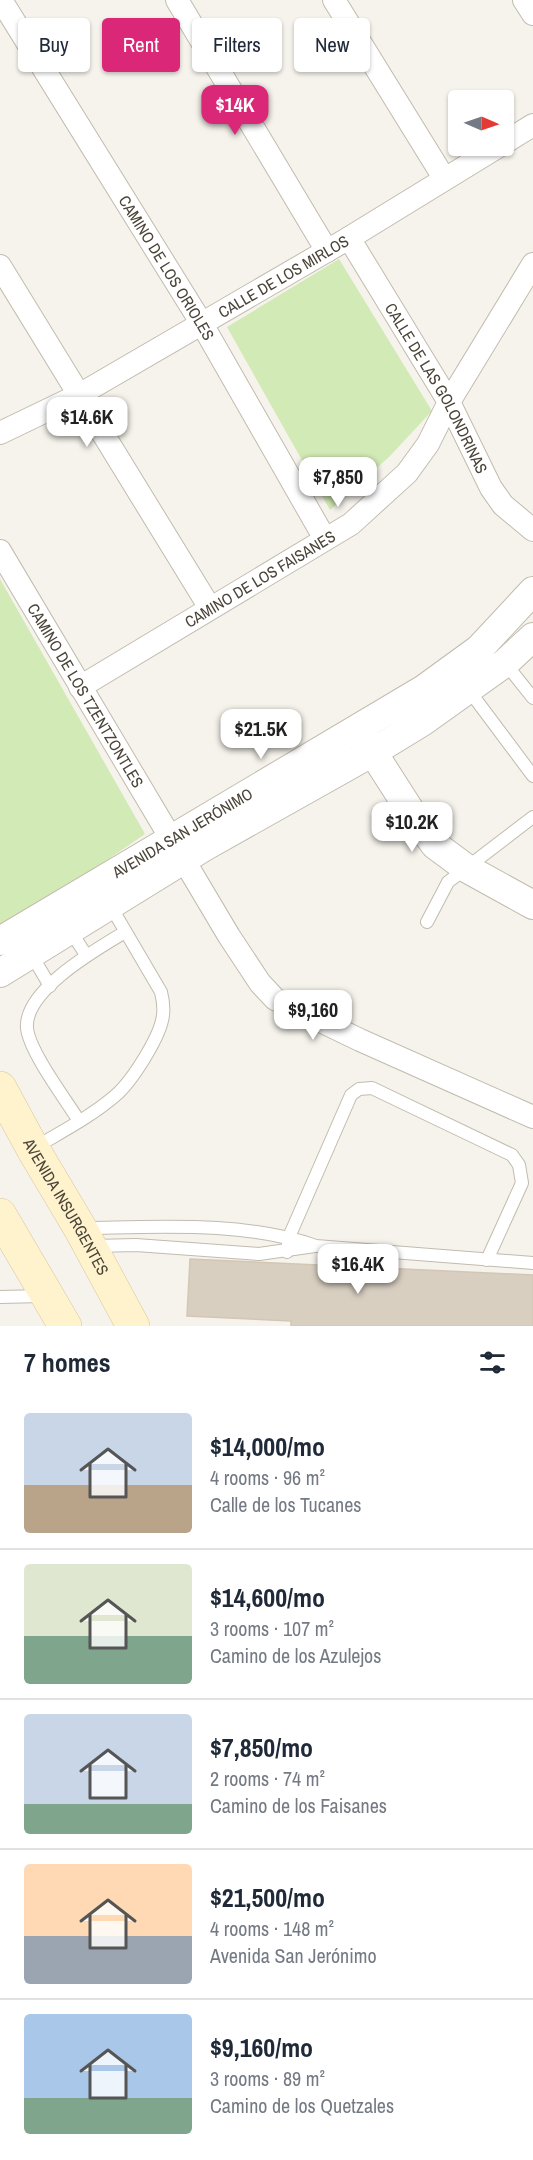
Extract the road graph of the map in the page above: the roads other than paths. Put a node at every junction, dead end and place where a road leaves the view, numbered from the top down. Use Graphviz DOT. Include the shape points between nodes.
graph roads {
  1 [pos="1,0"];
  2 [pos="177,0"];
  3 [pos="334,0"];
  4 [pos="524,0"];
  5 [pos="533,14"];
  6 [pos="533,125"];
  7 [pos="514,137"];
  8 [pos="482,156"];
  9 [pos="444,178"];
  10 [pos="349,238"];
  11 [pos="327,251"];
  12 [pos="533,264"];
  13 [pos="0,266"];
  14 [pos="202,324"];
  15 [pos="79,395"];
  16 [pos="449,402"];
  17 [pos="0,433"];
  18 [pos="533,530"];
  19 [pos="326,539"];
  20 [pos="0,550"];
  21 [pos="533,591"];
  22 [pos="210,608"];
  23 [pos="533,637"];
  24 [pos="505,663"];
  25 [pos="81,687"];
  26 [pos="468,689"];
  27 [pos="533,698"];
  28 [pos="365,741"];
  29 [pos="533,776"];
  30 [pos="530,824"];
  31 [pos="178,849"];
  32 [pos="466,868"];
  33 [pos="110,905"];
  34 [pos="533,905"];
  35 [pos="427,922"];
  36 [pos="70,930"];
  37 [pos="126,932"];
  38 [pos="0,940"];
  39 [pos="31,954"];
  40 [pos="86,955"];
  41 [pos="0,973"];
  42 [pos="50,986"];
  43 [pos="0,1088"];
  44 [pos="533,1117"];
  45 [pos="79,1121"];
  46 [pos="33,1149"];
  47 [pos="0,1215"];
  48 [pos="85,1237"];
  49 [pos="289,1237"];
  50 [pos="316,1246"];
  51 [pos="287,1252"];
  52 [pos="487,1260"];
  53 [pos="533,1263"];
  54 [pos="47,1296"];
  55 [pos="0,1297"];
  56 [pos="65,1326"];
  57 [pos="133,1326"];
  1 -- 14 [label="street, CAMINO DE LOS ORIOLES"];
  2 -- 11 [label="street"];
  3 -- 9 [label="street"];
  4 -- 5 [label="street"];
  6 -- 7 [label="street"];
  8 -- 9 [label="street, CALLE DE LOS MIRLOS"];
  9 -- 10 [label="street, CALLE DE LOS MIRLOS"];
  10 -- 11 [label="street, CALLE DE LOS MIRLOS"];
  10 -- 16 [label="street, CALLE DE LAS GOLONDRINAS"];
  11 -- 14 [label="street, CALLE DE LOS MIRLOS"];
  12 -- 16 [label="street, CAMINO DE LOS FAISANES"];
  13 -- 15 [label="street"];
  14 -- 15 [label="street, CALLE DE LOS MIRLOS"];
  14 -- 19 [label="street, CAMINO DE LOS ORIOLES"];
  15 -- 17 [label="street, CALLE DE LOS MIRLOS"];
  15 -- 22 [label="street"];
  16 -- 18 [label="street, CALLE DE LAS GOLONDRINAS" via="491,488 503,505"];
  16 -- 19 [label="street, CAMINO DE LOS FAISANES" via="428,444 407,473 360,517"];
  19 -- 22 [label="street, CAMINO DE LOS FAISANES"];
  20 -- 25 [label="street, CAMINO DE LOS TZENTZONTLES"];
  21 -- 28 [label="street, AVENIDA SAN JERÓNIMO" via="479,649 424,689"];
  22 -- 25 [label="street, CAMINO DE LOS FAISANES"];
  23 -- 24 [label="street, AVENIDA SAN JERÓNIMO"];
  24 -- 26 [label="street, AVENIDA SAN JERÓNIMO"];
  24 -- 27 [label="lane"];
  25 -- 31 [label="street, CAMINO DE LOS TZENTZONTLES"];
  26 -- 28 [label="street, AVENIDA SAN JERÓNIMO" via="422,722"];
  26 -- 29 [label="lane"];
  28 -- 31 [label="street, AVENIDA SAN JERÓNIMO"];
  28 -- 32 [label="street" via="435,845"];
  30 -- 32 [label="lane"];
  31 -- 33 [label="street, AVENIDA SAN JERÓNIMO"];
  31 -- 38 [label="street, AVENIDA SAN JERÓNIMO"];
  31 -- 44 [label="street, CAMINO DE LOS TZENTZONTLES" via="229,936 275,999"];
  32 -- 34 [label="street"];
  32 -- 35 [label="lane" via="448,882"];
  33 -- 36 [label="street, AVENIDA SAN JERÓNIMO"];
  33 -- 37 [label="lane"];
  36 -- 39 [label="street, AVENIDA SAN JERÓNIMO"];
  36 -- 40 [label="lane"];
  37 -- 40 [label="lane"];
  37 -- 45 [label="lane" via="161,992 163,1017 135,1072 117,1095"];
  39 -- 41 [label="street, AVENIDA SAN JERÓNIMO"];
  39 -- 42 [label="lane"];
  40 -- 42 [label="lane"];
  42 -- 45 [label="lane" via="31,1009 27,1030 34,1049"];
  43 -- 46 [label="main road, AVENIDA INSURGENTES"];
  45 -- 46 [label="lane"];
  46 -- 48 [label="main road, AVENIDA INSURGENTES"];
  47 -- 54 [label="main road" via="17,1255"];
  48 -- 49 [label="lane" via="195,1227"];
  48 -- 51 [label="lane" via="247,1254"];
  48 -- 57 [label="main road, AVENIDA INSURGENTES"];
  49 -- 50 [label="lane"];
  49 -- 51 [label="lane"];
  49 -- 52 [label="lane" via="351,1095 358,1089 372,1088 512,1155 519,1165 522,1183"];
  50 -- 51 [label="lane"];
  50 -- 52 [label="lane"];
  52 -- 53 [label="lane"];
  54 -- 55 [label="lane"];
  54 -- 56 [label="main road"];
}
